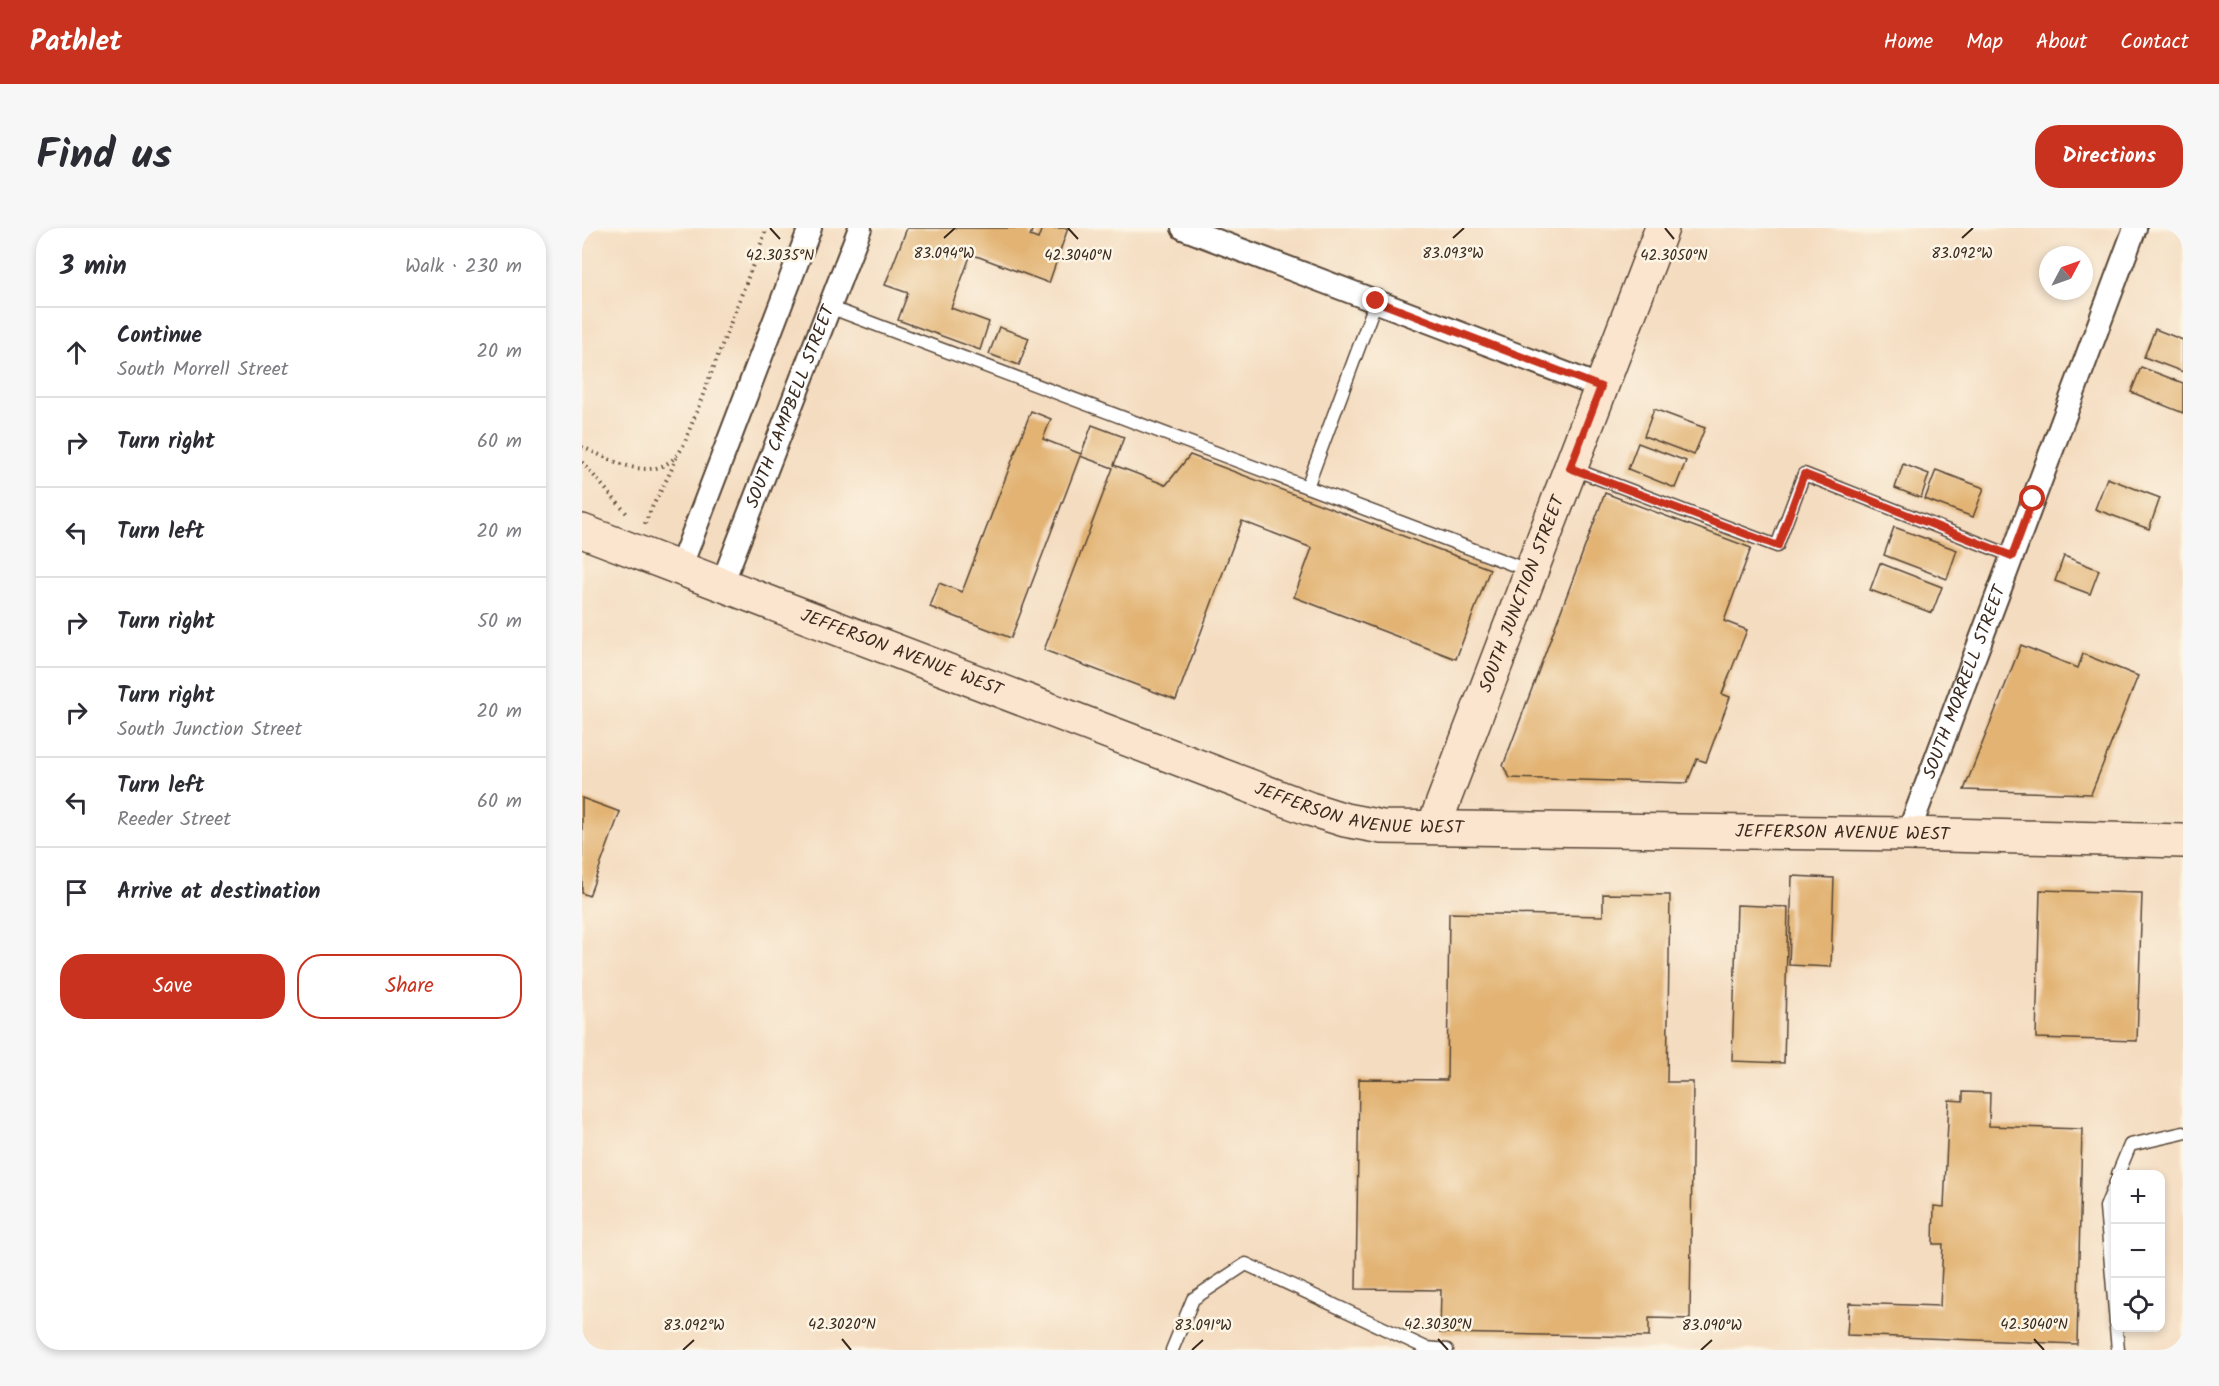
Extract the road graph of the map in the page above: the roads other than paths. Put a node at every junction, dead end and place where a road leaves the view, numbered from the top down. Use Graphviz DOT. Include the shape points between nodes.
graph roads {
  1 [pos="810,228"];
  2 [pos="860,228"];
  3 [pos="1183,228"];
  4 [pos="1662,228"];
  5 [pos="2134,228"];
  6 [pos="1376,301"];
  7 [pos="829,307"];
  8 [pos="1601,387"];
  9 [pos="1570,468"];
  10 [pos="1307,487"];
  11 [pos="582,531"];
  12 [pos="2012,556"];
  13 [pos="680,568"];
  14 [pos="1531,571"];
  15 [pos="722,584"];
  16 [pos="1434,826"];
  17 [pos="1908,834"];
  18 [pos="2183,841"];
  19 [pos="2183,1134"];
  20 [pos="2120,1170"];
  21 [pos="2111,1193"];
  22 [pos="2112,1278"];
  23 [pos="2116,1332"];
  24 [pos="1172,1350"];
  25 [pos="1447,1350"];
  26 [pos="2118,1350"];
  1 -- 13 [label="street"];
  2 -- 7 [label="street, SOUTH CAMPBELL STREET"];
  3 -- 6 [label="street"];
  4 -- 8 [label="main road, SOUTH JUNCTION STREET"];
  5 -- 12 [label="street, SOUTH MORRELL STREET"];
  6 -- 8 [label="street"];
  6 -- 10 [label="lane"];
  7 -- 10 [label="lane"];
  7 -- 15 [label="street, SOUTH CAMPBELL STREET"];
  8 -- 9 [label="main road, SOUTH JUNCTION STREET"];
  9 -- 12 [label="lane" via="1778,546 1804,474"];
  9 -- 14 [label="main road, SOUTH JUNCTION STREET"];
  10 -- 14 [label="lane"];
  11 -- 13 [label="main road, JEFFERSON AVENUE WEST"];
  12 -- 17 [label="street, SOUTH MORRELL STREET"];
  13 -- 15 [label="main road, JEFFERSON AVENUE WEST"];
  14 -- 16 [label="main road, SOUTH JUNCTION STREET"];
  15 -- 16 [label="main road, JEFFERSON AVENUE WEST" via="1310,809 1382,826"];
  16 -- 17 [label="main road, JEFFERSON AVENUE WEST"];
  17 -- 18 [label="main road, JEFFERSON AVENUE WEST"];
  19 -- 20 [label="lane" via="2130,1145"];
  21 -- 22 [label="lane" via="2106,1207"];
  23 -- 26 [label="lane"];
  24 -- 25 [label="lane" via="1192,1299 1246,1264 1426,1348"];
}
